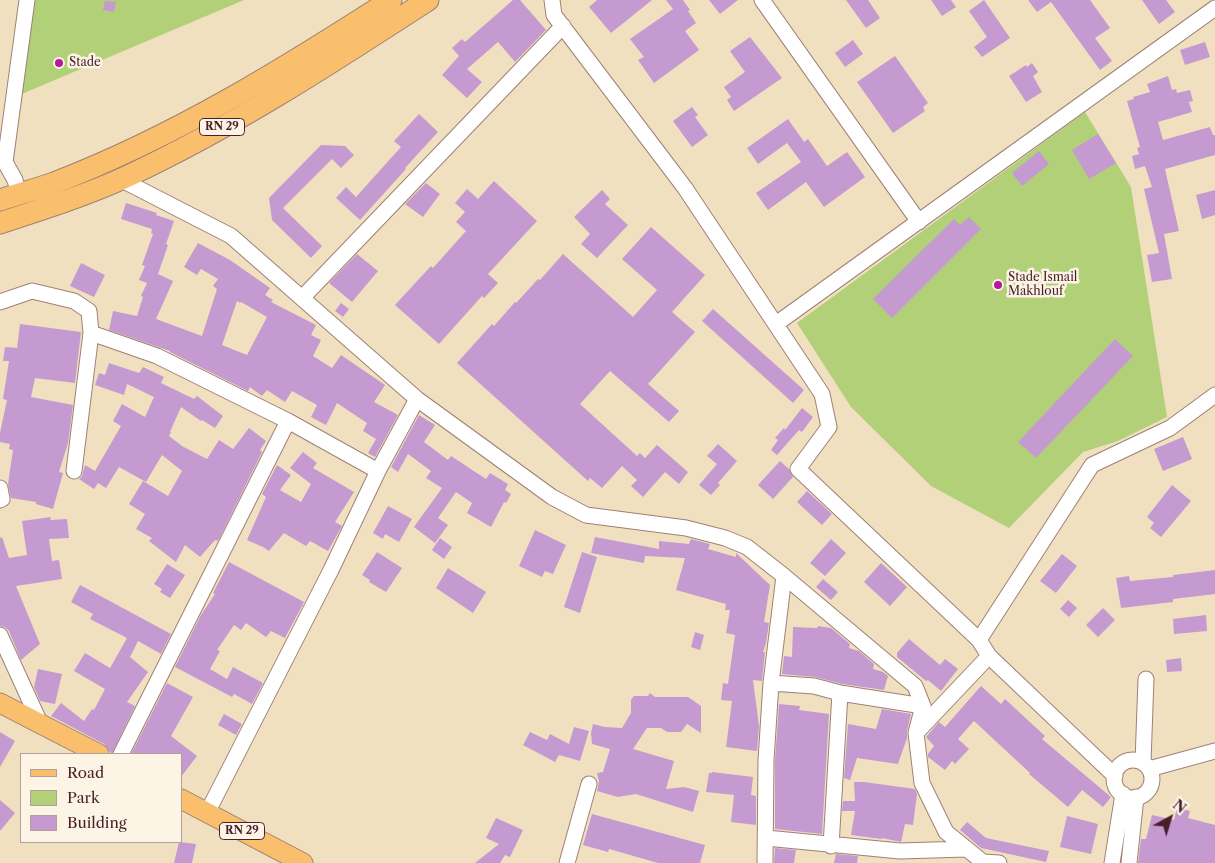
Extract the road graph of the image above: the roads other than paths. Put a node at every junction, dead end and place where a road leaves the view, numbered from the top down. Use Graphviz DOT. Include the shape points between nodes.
graph roads {
  1 [pos="27,0"];
  2 [pos="391,0"];
  3 [pos="428,0"];
  4 [pos="552,0"];
  5 [pos="762,0"];
  6 [pos="1215,8"];
  7 [pos="563,26"];
  8 [pos="2,163"];
  9 [pos="120,179"];
  10 [pos="9,197"];
  11 [pos="919,222"];
  12 [pos="0,223"];
  13 [pos="302,298"];
  14 [pos="0,302"];
  15 [pos="776,324"];
  16 [pos="91,333"];
  17 [pos="1215,395"];
  18 [pos="417,399"];
  19 [pos="288,421"];
  20 [pos="74,471"];
  21 [pos="378,471"];
  22 [pos="0,488"];
  23 [pos="0,500"];
  24 [pos="784,576"];
  25 [pos="0,635"];
  26 [pos="979,640"];
  27 [pos="989,656"];
  28 [pos="1146,679"];
  29 [pos="771,684"];
  30 [pos="840,693"];
  31 [pos="0,703"];
  32 [pos="923,706"];
  33 [pos="41,725"];
  34 [pos="916,733"];
  35 [pos="1215,751"];
  36 [pos="96,753"];
  37 [pos="122,753"];
  38 [pos="1146,766"];
  39 [pos="1115,776"];
  40 [pos="589,784"];
  41 [pos="1130,796"];
  42 [pos="182,800"];
  43 [pos="207,813"];
  44 [pos="766,838"];
  45 [pos="830,846"];
  46 [pos="966,848"];
  47 [pos="303,863"];
  48 [pos="567,863"];
  49 [pos="765,863"];
  50 [pos="999,863"];
  51 [pos="1112,863"];
  52 [pos="1129,863"];
  1 -- 8 [label="street"];
  2 -- 10 [label="highway, RN 29" via="241,94 118,156 54,183"];
  3 -- 9 [label="highway, RN 29" via="244,115"];
  4 -- 7 [label="street" via="554,15"];
  5 -- 11 [label="street"];
  6 -- 11 [label="street"];
  7 -- 13 [label="street"];
  7 -- 15 [label="street" via="685,188"];
  8 -- 10 [label="street" via="15,180"];
  9 -- 12 [label="highway, RN 29" via="63,203"];
  9 -- 13 [label="street" via="231,236"];
  11 -- 15 [label="street"];
  13 -- 18 [label="street"];
  14 -- 16 [label="street" via="32,291 74,301 89,311"];
  15 -- 26 [label="street" via="822,394 830,427 798,469"];
  16 -- 19 [label="street" via="157,356"];
  16 -- 20 [label="street"];
  17 -- 26 [label="street" via="1170,428 1092,465"];
  18 -- 21 [label="street"];
  18 -- 24 [label="street" via="552,497 586,515 686,528 725,538 747,547"];
  19 -- 21 [label="street"];
  19 -- 37 [label="street"];
  21 -- 43 [label="street"];
  22 -- 23 [label="street"];
  24 -- 29 [label="street"];
  24 -- 32 [label="street" via="914,686"];
  25 -- 33 [label="street"];
  26 -- 27 [label="street"];
  27 -- 34 [label="street"];
  27 -- 39 [label="street"];
  28 -- 38 [label="street"];
  29 -- 30 [label="street" via="814,686"];
  29 -- 44 [label="street" via="766,760"];
  30 -- 32 [label="street"];
  30 -- 45 [label="street"];
  31 -- 33 [label="main road"];
  32 -- 34 [label="street"];
  33 -- 36 [label="main road"];
  34 -- 46 [label="street" via="922,783 946,832"];
  35 -- 38 [label="street"];
  38 -- 39 [label="street" via="1137,760 1125,762"];
  38 -- 41 [label="street" via="1152,774 1147,792"];
  39 -- 41 [label="street" via="1117,786"];
  40 -- 48 [label="street"];
  41 -- 51 [label="street"];
  41 -- 52 [label="street"];
  42 -- 43 [label="main road, RN 29"];
  43 -- 47 [label="main road, RN 29"];
  44 -- 45 [label="street"];
  44 -- 49 [label="street"];
  45 -- 46 [label="street" via="900,851"];
  46 -- 50 [label="street" via="983,862"];
}
